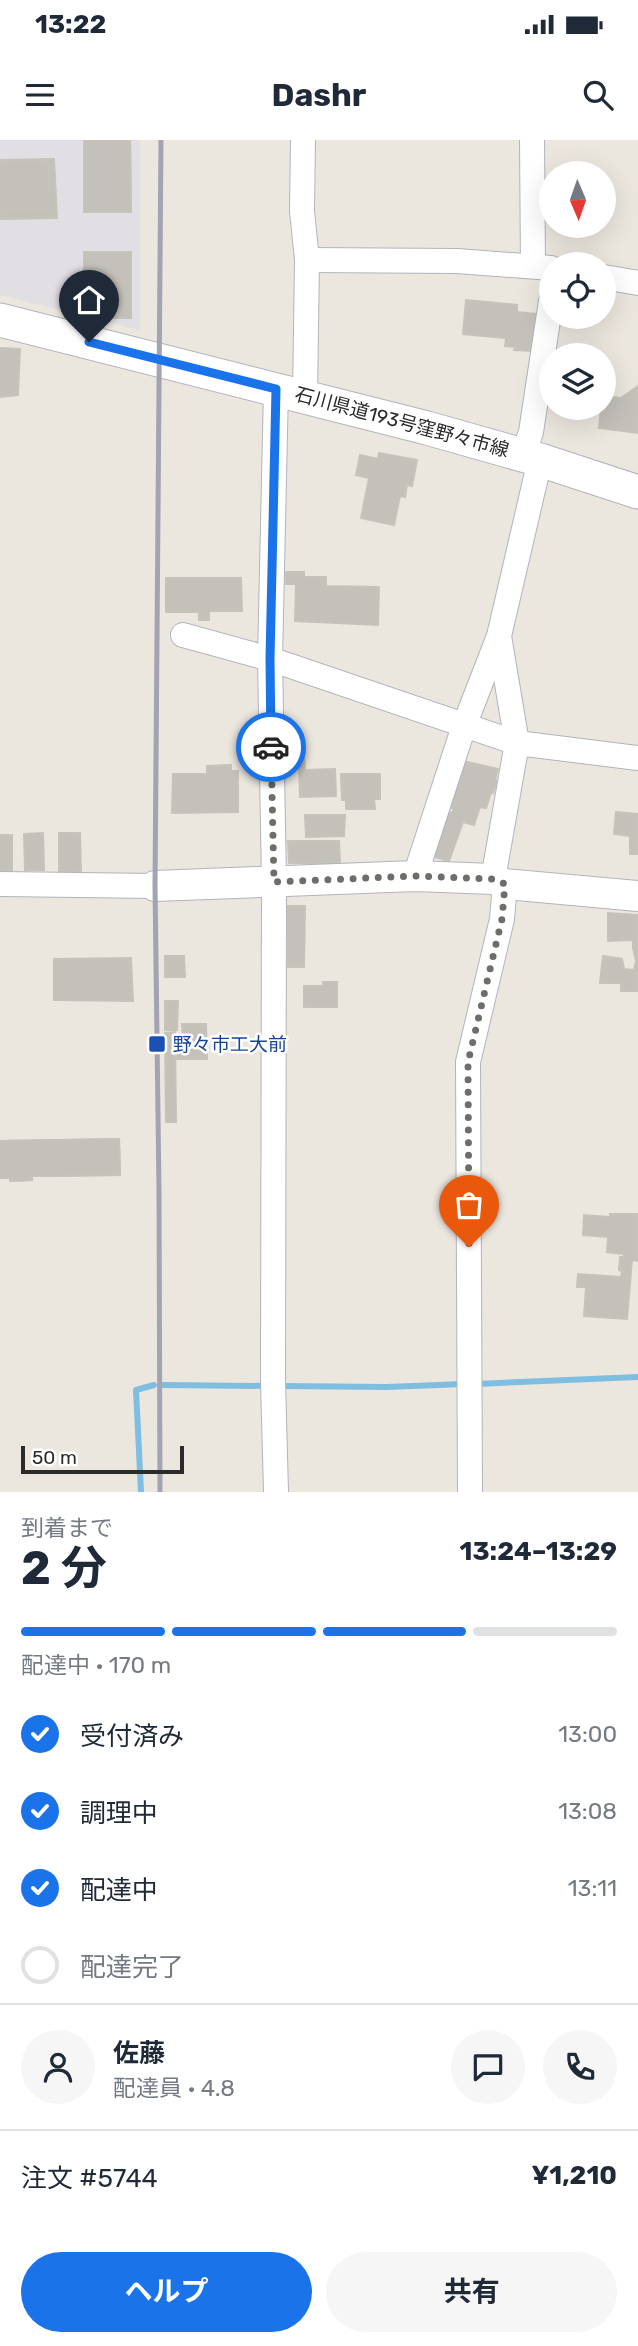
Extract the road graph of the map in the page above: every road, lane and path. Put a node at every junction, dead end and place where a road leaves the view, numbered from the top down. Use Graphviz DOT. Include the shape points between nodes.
graph roads {
  1 [pos="303,140"];
  2 [pos="532,140"];
  3 [pos="541,252"];
  4 [pos="307,260"];
  5 [pos="539,267"];
  6 [pos="616,279"];
  7 [pos="638,283"];
  8 [pos="0,320"];
  9 [pos="547,329"];
  10 [pos="290,393"];
  11 [pos="531,457"];
  12 [pos="638,492"];
  13 [pos="183,635"];
  14 [pos="499,636"];
  15 [pos="270,659"];
  16 [pos="464,726"];
  17 [pos="517,743"];
  18 [pos="638,758"];
  19 [pos="415,876"];
  20 [pos="274,882"];
  21 [pos="499,882"];
  22 [pos="0,884"];
  23 [pos="155,886"];
  24 [pos="638,896"];
  25 [pos="276,1492"];
  26 [pos="470,1492"];
  1 -- 4 [label="street"];
  2 -- 3 [label="street"];
  4 -- 5 [label="street"];
  4 -- 10 [label="street"];
  6 -- 7 [label="street"];
  8 -- 10 [label="main road, 石川県道193号窪野々市線"];
  9 -- 11 [label="street"];
  10 -- 11 [label="main road, 石川県道193号窪野々市線"];
  10 -- 15 [label="street"];
  11 -- 12 [label="main road, 石川県道193号窪野々市線"];
  11 -- 14 [label="street"];
  13 -- 15 [label="street"];
  14 -- 16 [label="street"];
  14 -- 17 [label="street"];
  15 -- 16 [label="street"];
  15 -- 20 [label="street"];
  16 -- 17 [label="street"];
  16 -- 19 [label="street"];
  17 -- 18 [label="street"];
  17 -- 21 [label="street"];
  19 -- 20 [label="street"];
  19 -- 21 [label="street"];
  20 -- 23 [label="street"];
  20 -- 25 [label="street"];
  21 -- 24 [label="street"];
  21 -- 26 [label="street" via="502,919 468,1062"];
  22 -- 23 [label="street"];
}
